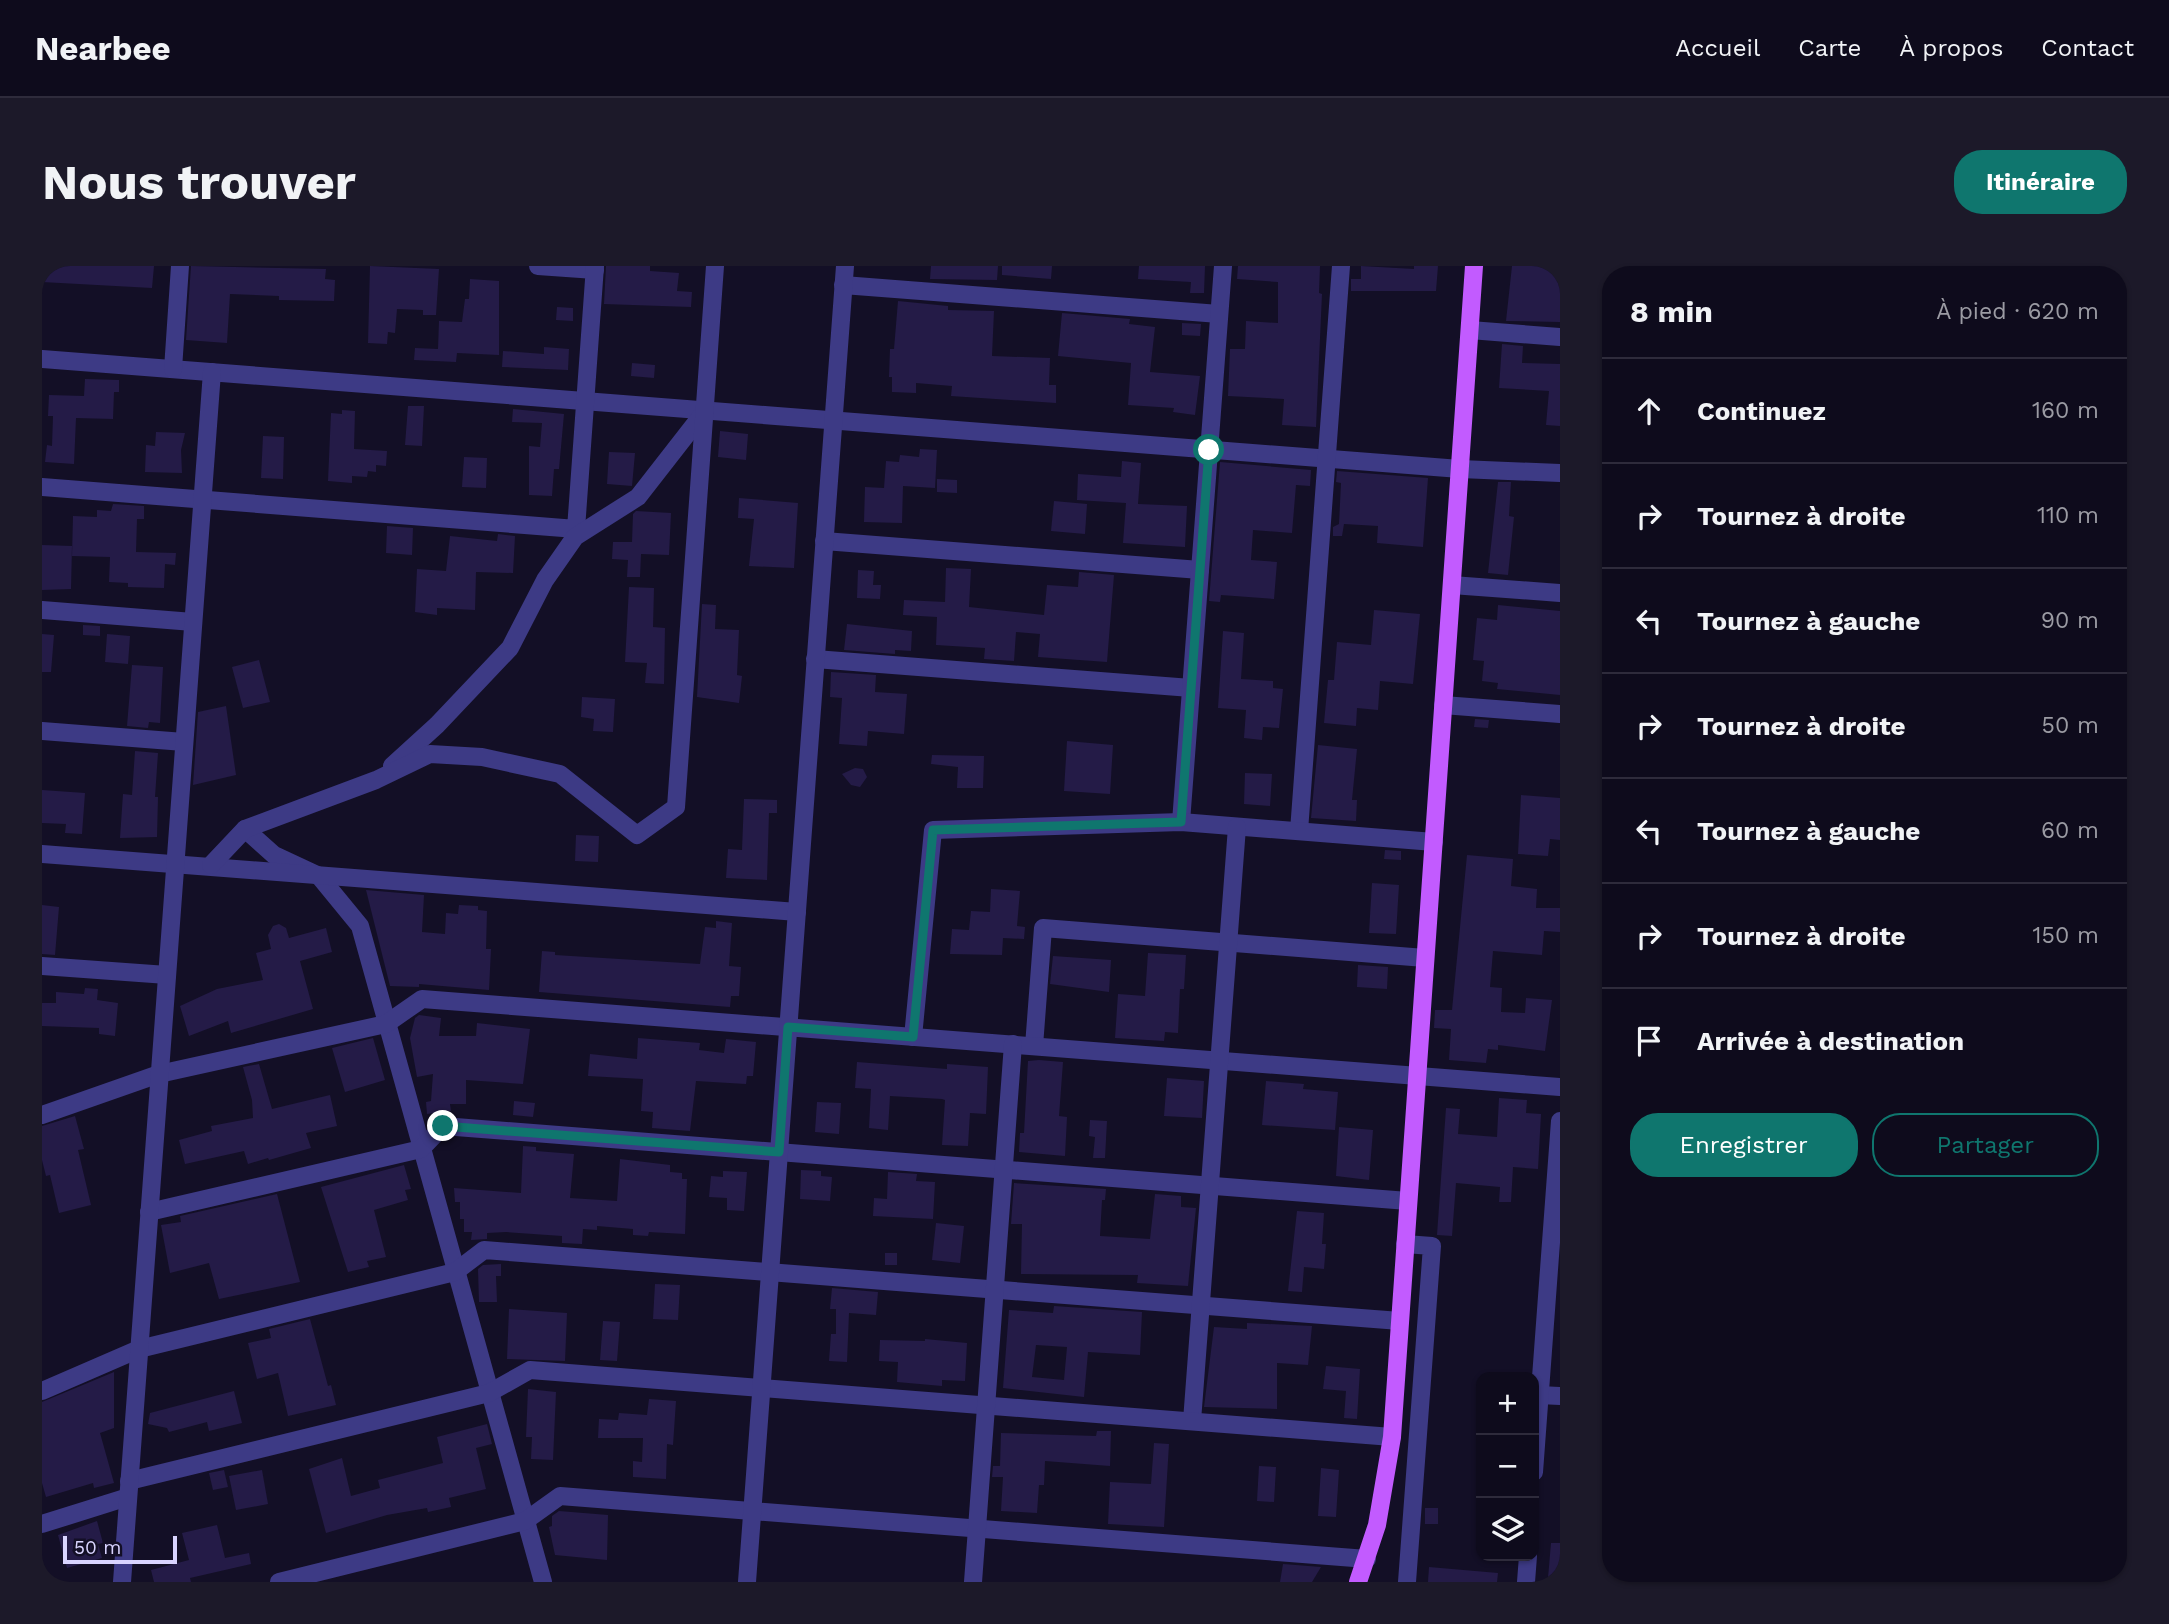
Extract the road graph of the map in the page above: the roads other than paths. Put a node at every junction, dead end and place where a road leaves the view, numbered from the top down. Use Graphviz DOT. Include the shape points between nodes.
graph roads {
  1 [pos="180,266"];
  2 [pos="538,266"];
  3 [pos="715,266"];
  4 [pos="845,266"];
  5 [pos="1223,266"];
  6 [pos="1341,266"];
  7 [pos="1474,266"];
  8 [pos="595,268"];
  9 [pos="843,285"];
  10 [pos="1219,314"];
  11 [pos="1470,330"];
  12 [pos="1560,337"];
  13 [pos="42,359"];
  14 [pos="173,369"];
  15 [pos="212,372"];
  16 [pos="585,402"];
  17 [pos="705,411"];
  18 [pos="833,421"];
  19 [pos="1209,450"];
  20 [pos="1327,459"];
  21 [pos="1460,470"];
  22 [pos="1560,474"];
  23 [pos="42,487"];
  24 [pos="202,500"];
  25 [pos="824,541"];
  26 [pos="1200,570"];
  27 [pos="1452,585"];
  28 [pos="1560,593"];
  29 [pos="42,610"];
  30 [pos="193,622"];
  31 [pos="815,659"];
  32 [pos="1191,688"];
  33 [pos="1443,705"];
  34 [pos="1560,714"];
  35 [pos="42,731"];
  36 [pos="184,743"];
  37 [pos="376,780"];
  38 [pos="1181,822"];
  39 [pos="1237,827"];
  40 [pos="245,829"];
  41 [pos="1299,831"];
  42 [pos="1434,842"];
  43 [pos="42,854"];
  44 [pos="175,864"];
  45 [pos="211,865"];
  46 [pos="318,876"];
  47 [pos="796,912"];
  48 [pos="1228,943"];
  49 [pos="1425,958"];
  50 [pos="42,966"];
  51 [pos="167,975"];
  52 [pos="386,1024"];
  53 [pos="788,1027"];
  54 [pos="913,1037"];
  55 [pos="1013,1044"];
  56 [pos="1034,1046"];
  57 [pos="1219,1061"];
  58 [pos="159,1074"];
  59 [pos="1417,1076"];
  60 [pos="1560,1087"];
  61 [pos="42,1115"];
  62 [pos="1560,1121"];
  63 [pos="421,1149"];
  64 [pos="779,1152"];
  65 [pos="1003,1170"];
  66 [pos="1210,1186"];
  67 [pos="1408,1201"];
  68 [pos="1557,1211"];
  69 [pos="149,1212"];
  70 [pos="1405,1244"];
  71 [pos="455,1272"];
  72 [pos="770,1272"];
  73 [pos="994,1290"];
  74 [pos="1201,1306"];
  75 [pos="1400,1321"];
  76 [pos="139,1349"];
  77 [pos="761,1388"];
  78 [pos="42,1391"];
  79 [pos="489,1393"];
  80 [pos="1539,1395"];
  81 [pos="1560,1396"];
  82 [pos="986,1405"];
  83 [pos="1192,1421"];
  84 [pos="1392,1437"];
  85 [pos="128,1489"];
  86 [pos="752,1511"];
  87 [pos="525,1521"];
  88 [pos="42,1524"];
  89 [pos="977,1528"];
  90 [pos="1367,1559"];
  91 [pos="1528,1561"];
  92 [pos="122,1582"];
  93 [pos="279,1582"];
  94 [pos="543,1582"];
  95 [pos="747,1582"];
  96 [pos="973,1582"];
  97 [pos="1358,1582"];
  98 [pos="1407,1582"];
  99 [pos="1526,1582"];
  1 -- 14 [label="street"];
  2 -- 8 [label="street"];
  3 -- 17 [label="street"];
  4 -- 9 [label="street"];
  5 -- 10 [label="street"];
  6 -- 20 [label="street"];
  7 -- 11 [label="main road"];
  8 -- 16 [label="street"];
  9 -- 10 [label="street"];
  9 -- 18 [label="street"];
  10 -- 19 [label="street"];
  11 -- 12 [label="street"];
  11 -- 21 [label="main road"];
  13 -- 14 [label="street"];
  14 -- 15 [label="street"];
  15 -- 16 [label="street"];
  15 -- 24 [label="street"];
  16 -- 17 [label="street"];
  16 -- 24 [label="street" via="576,529"];
  17 -- 18 [label="street"];
  17 -- 37 [label="street" via="638,498 575,537 545,580 510,648 437,725"];
  17 -- 37 [label="street" via="676,807 637,835 560,774 482,757 430,754"];
  18 -- 19 [label="street"];
  18 -- 25 [label="street"];
  19 -- 20 [label="street"];
  19 -- 26 [label="street"];
  20 -- 21 [label="street"];
  20 -- 41 [label="street"];
  21 -- 22 [label="street"];
  21 -- 27 [label="main road"];
  23 -- 24 [label="street"];
  24 -- 30 [label="street"];
  25 -- 26 [label="street"];
  25 -- 31 [label="street"];
  26 -- 32 [label="street"];
  27 -- 28 [label="street"];
  27 -- 33 [label="main road"];
  29 -- 30 [label="street"];
  30 -- 36 [label="street"];
  31 -- 32 [label="street"];
  31 -- 47 [label="street"];
  32 -- 38 [label="street"];
  33 -- 34 [label="street"];
  33 -- 42 [label="main road"];
  35 -- 36 [label="street"];
  36 -- 44 [label="street"];
  37 -- 40 [label="street"];
  38 -- 39 [label="street"];
  38 -- 54 [label="street" via="933,830"];
  39 -- 41 [label="street"];
  39 -- 48 [label="street"];
  40 -- 45 [label="street"];
  40 -- 46 [label="street" via="274,855"];
  41 -- 42 [label="street"];
  42 -- 49 [label="main road"];
  43 -- 44 [label="street"];
  44 -- 45 [label="street"];
  44 -- 51 [label="street"];
  45 -- 46 [label="street"];
  46 -- 47 [label="street"];
  46 -- 52 [label="street" via="360,926"];
  47 -- 53 [label="street"];
  48 -- 49 [label="street"];
  48 -- 56 [label="street" via="1043,928"];
  48 -- 57 [label="street"];
  49 -- 59 [label="main road"];
  50 -- 51 [label="street"];
  51 -- 58 [label="street"];
  52 -- 53 [label="street" via="422,999"];
  52 -- 58 [label="street"];
  52 -- 63 [label="street"];
  53 -- 54 [label="street"];
  53 -- 64 [label="street"];
  54 -- 55 [label="street"];
  55 -- 56 [label="street"];
  55 -- 65 [label="street"];
  56 -- 57 [label="street"];
  57 -- 59 [label="street"];
  57 -- 66 [label="street"];
  58 -- 61 [label="street"];
  58 -- 69 [label="street"];
  59 -- 60 [label="street"];
  59 -- 67 [label="main road"];
  62 -- 68 [label="street"];
  63 -- 64 [label="street" via="443,1126"];
  63 -- 69 [label="street"];
  63 -- 71 [label="street"];
  64 -- 65 [label="street"];
  64 -- 72 [label="street"];
  65 -- 66 [label="street"];
  65 -- 73 [label="street"];
  66 -- 67 [label="street"];
  66 -- 74 [label="street"];
  67 -- 70 [label="main road"];
  68 -- 80 [label="street"];
  69 -- 76 [label="street"];
  70 -- 75 [label="main road"];
  70 -- 98 [label="street" via="1432,1246"];
  71 -- 72 [label="street" via="484,1250"];
  71 -- 76 [label="street"];
  71 -- 79 [label="street"];
  72 -- 73 [label="street"];
  72 -- 77 [label="street"];
  73 -- 74 [label="street"];
  73 -- 82 [label="street"];
  74 -- 75 [label="street"];
  74 -- 83 [label="street"];
  75 -- 84 [label="main road"];
  76 -- 78 [label="street"];
  76 -- 85 [label="street"];
  77 -- 79 [label="street" via="530,1370"];
  77 -- 82 [label="street"];
  77 -- 86 [label="street"];
  79 -- 85 [label="street"];
  79 -- 87 [label="street"];
  80 -- 81 [label="street"];
  82 -- 83 [label="street"];
  82 -- 89 [label="street"];
  83 -- 84 [label="street"];
  84 -- 90 [label="main road"];
  85 -- 88 [label="street"];
  85 -- 92 [label="street"];
  86 -- 87 [label="street" via="560,1496"];
  86 -- 89 [label="street"];
  86 -- 95 [label="street"];
  87 -- 93 [label="street"];
  87 -- 94 [label="street"];
  89 -- 90 [label="street"];
  89 -- 96 [label="street"];
  90 -- 97 [label="main road"];
  91 -- 99 [label="street"];
}
